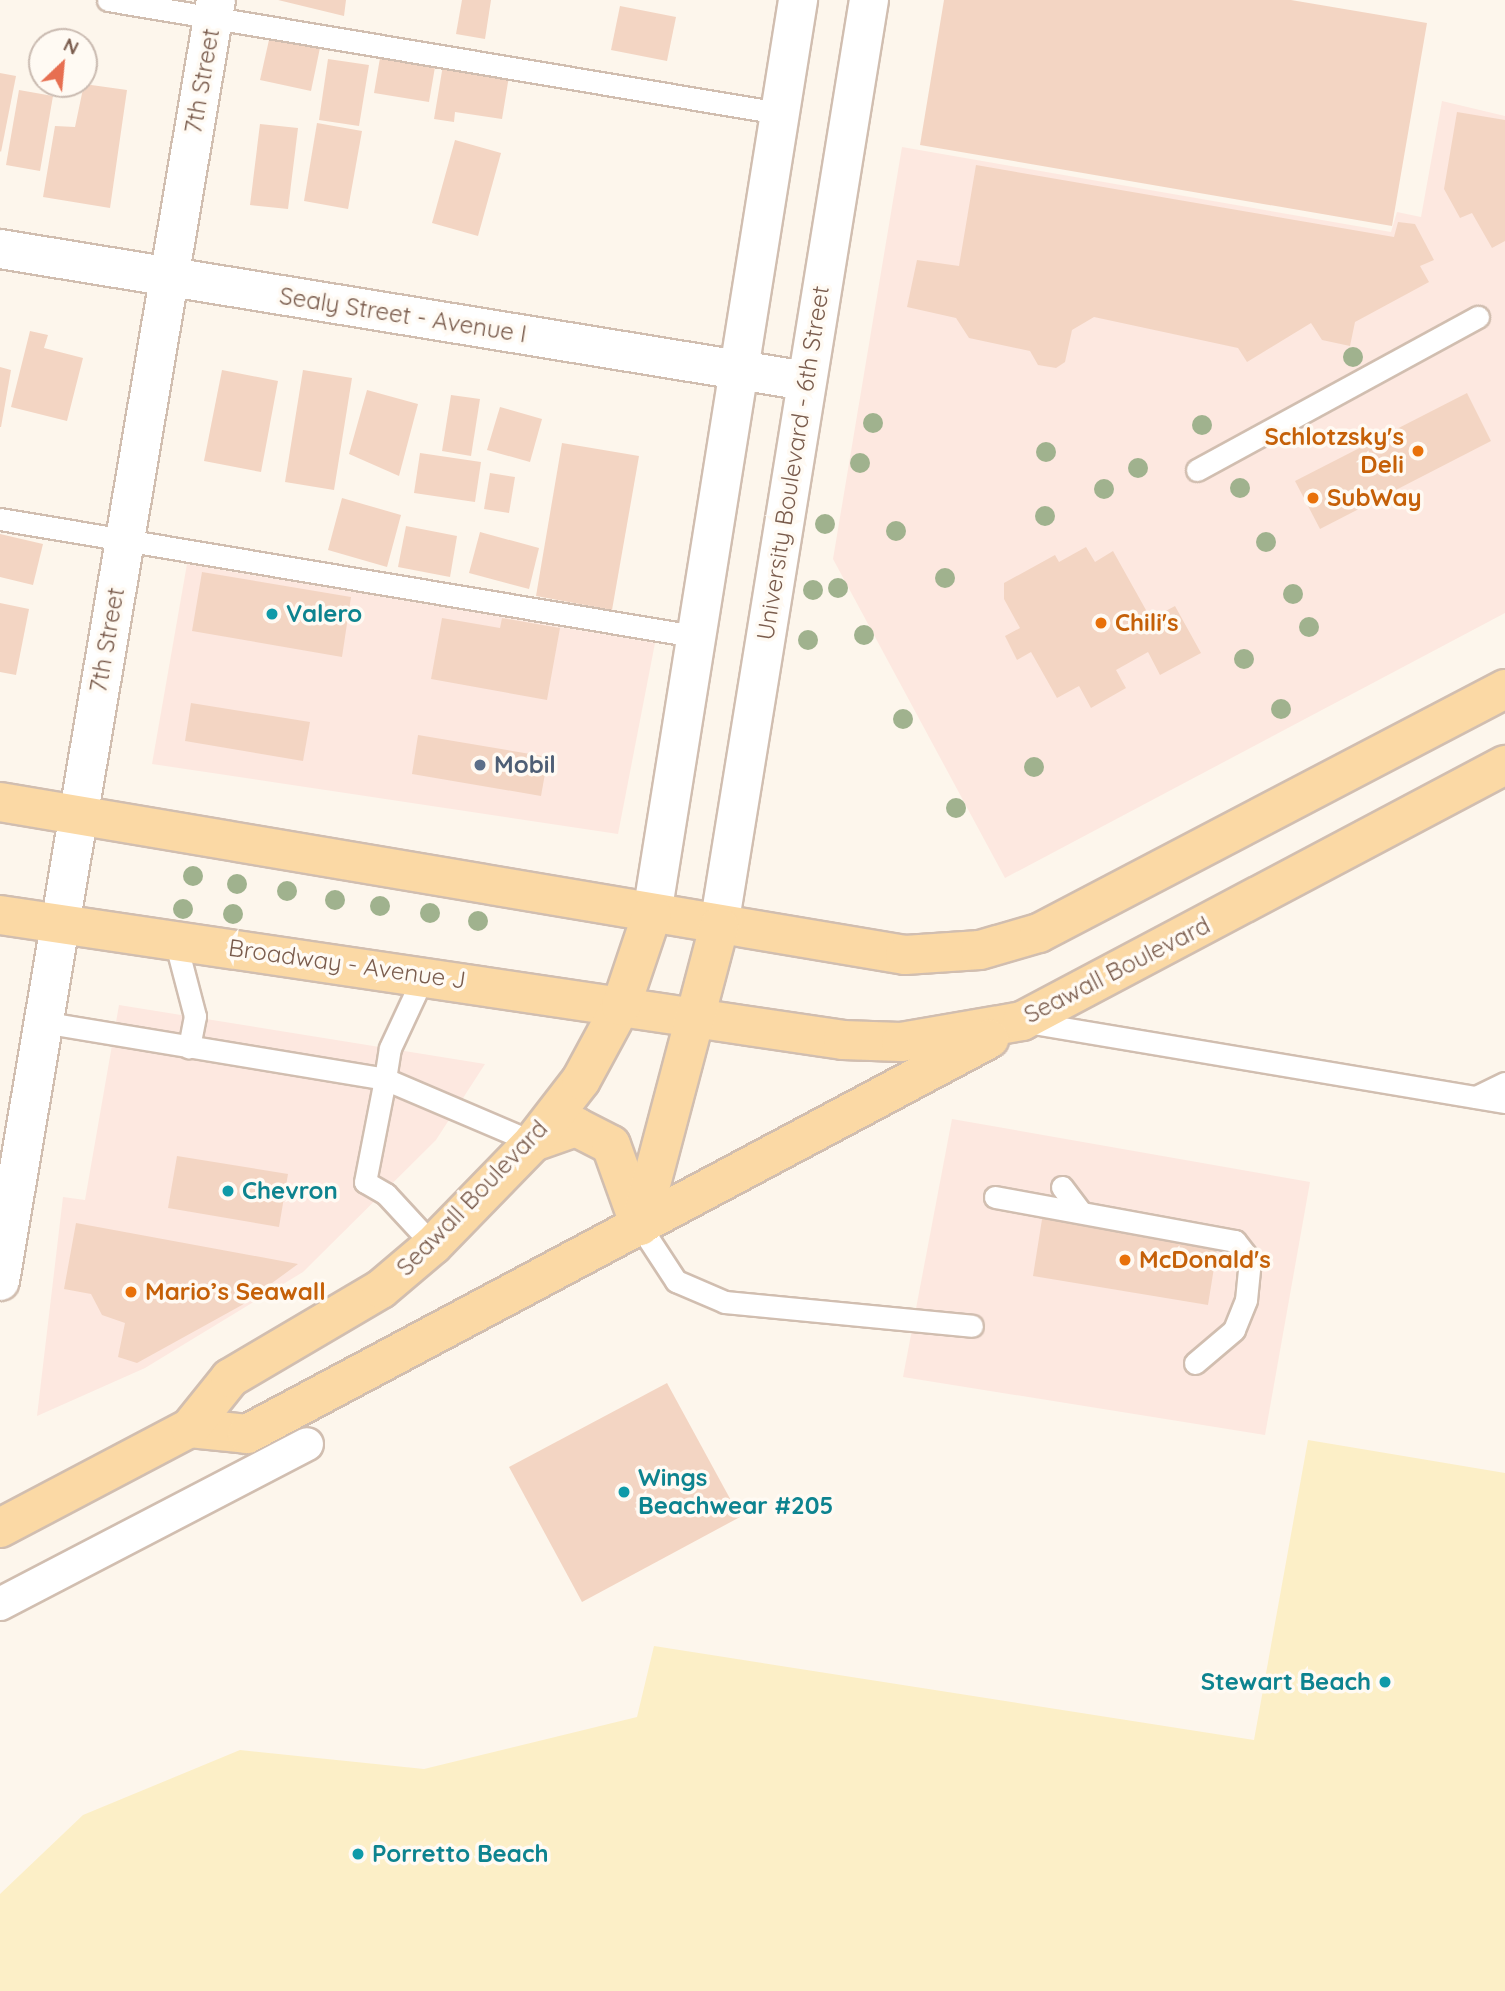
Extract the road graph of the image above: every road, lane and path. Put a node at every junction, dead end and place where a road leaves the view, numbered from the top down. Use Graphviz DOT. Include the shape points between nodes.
graph roads {
  1 [pos="108,0"];
  2 [pos="798,0"];
  3 [pos="869,0"];
  4 [pos="214,9"];
  5 [pos="779,113"];
  6 [pos="0,249"];
  7 [pos="169,276"];
  8 [pos="1478,317"];
  9 [pos="737,370"];
  10 [pos="806,381"];
  11 [pos="1197,470"];
  12 [pos="0,519"];
  13 [pos="124,539"];
  14 [pos="694,636"];
  15 [pos="1505,689"];
  16 [pos="1505,765"];
  17 [pos="0,802"];
  18 [pos="78,813"];
  19 [pos="652,914"];
  20 [pos="0,915"];
  21 [pos="58,924"];
  22 [pos="719,926"];
  23 [pos="175,940"];
  24 [pos="425,974"];
  25 [pos="621,1006"];
  26 [pos="694,1017"];
  27 [pos="1022,1021"];
  28 [pos="42,1022"];
  29 [pos="189,1047"];
  30 [pos="385,1079"];
  31 [pos="1505,1083"];
  32 [pos="1476,1097"];
  33 [pos="1505,1102"];
  34 [pos="533,1142"];
  35 [pos="1062,1187"];
  36 [pos="995,1197"];
  37 [pos="6,1201"];
  38 [pos="1080,1211"];
  39 [pos="640,1226"];
  40 [pos="433,1245"];
  41 [pos="0,1281"];
  42 [pos="972,1326"];
  43 [pos="1195,1363"];
  44 [pos="190,1428"];
  45 [pos="307,1444"];
  46 [pos="1,1523"];
  47 [pos="0,1604"];
  1 -- 4 [label="lane"];
  2 -- 5 [label="street"];
  3 -- 10 [label="street, University Boulevard - 6th Street"];
  4 -- 5 [label="lane"];
  4 -- 7 [label="street, 7th Street"];
  5 -- 9 [label="street"];
  6 -- 7 [label="street, Sealy Street - Avenue I"];
  7 -- 9 [label="street, Sealy Street - Avenue I"];
  7 -- 13 [label="street, 7th Street"];
  8 -- 11 [label="lane"];
  9 -- 10 [label="street, Sealy Street - Avenue I"];
  9 -- 14 [label="street"];
  10 -- 22 [label="street, University Boulevard - 6th Street"];
  12 -- 13 [label="lane"];
  13 -- 14 [label="lane"];
  13 -- 18 [label="street, 7th Street"];
  14 -- 19 [label="street"];
  15 -- 22 [label="main road" via="1039,933 980,950 905,954"];
  16 -- 27 [label="main road, Seawall Boulevard"];
  17 -- 18 [label="main road"];
  18 -- 19 [label="main road"];
  18 -- 21 [label="street, 7th Street"];
  19 -- 22 [label="main road"];
  19 -- 25 [label="main road, Seawall Boulevard"];
  20 -- 21 [label="main road, Broadway - Avenue J"];
  21 -- 23 [label="main road, Broadway - Avenue J"];
  21 -- 28 [label="street, 7th Street"];
  22 -- 26 [label="main road"];
  23 -- 24 [label="main road, Broadway - Avenue J"];
  23 -- 29 [label="lane" via="195,1016"];
  24 -- 25 [label="main road, Broadway - Avenue J"];
  24 -- 30 [label="lane" via="390,1048"];
  25 -- 26 [label="main road, Broadway - Avenue J"];
  25 -- 34 [label="main road, Seawall Boulevard" via="580,1080"];
  26 -- 27 [label="main road, Seawall Boulevard" via="843,1040 901,1042"];
  26 -- 39 [label="main road"];
  27 -- 32 [label="lane"];
  27 -- 39 [label="main road"];
  28 -- 29 [label="lane"];
  28 -- 37 [label="street, 7th Street"];
  29 -- 30 [label="lane"];
  30 -- 34 [label="lane"];
  30 -- 40 [label="lane" via="365,1182 386,1194"];
  31 -- 32 [label="lane"];
  32 -- 33 [label="lane"];
  34 -- 39 [label="main road" via="576,1127 611,1145"];
  34 -- 40 [label="main road, Seawall Boulevard"];
  35 -- 38 [label="lane"];
  36 -- 38 [label="lane"];
  37 -- 41 [label="street, 7th Street"];
  38 -- 43 [label="lane" via="1219,1234 1245,1252 1250,1260 1246,1300 1234,1330"];
  39 -- 42 [label="lane" via="676,1281 725,1302"];
  39 -- 44 [label="main road" via="247,1434"];
  40 -- 44 [label="main road, Seawall Boulevard" via="381,1289 230,1378"];
  44 -- 46 [label="main road, Seawall Boulevard"];
  45 -- 47 [label="street"];
}
